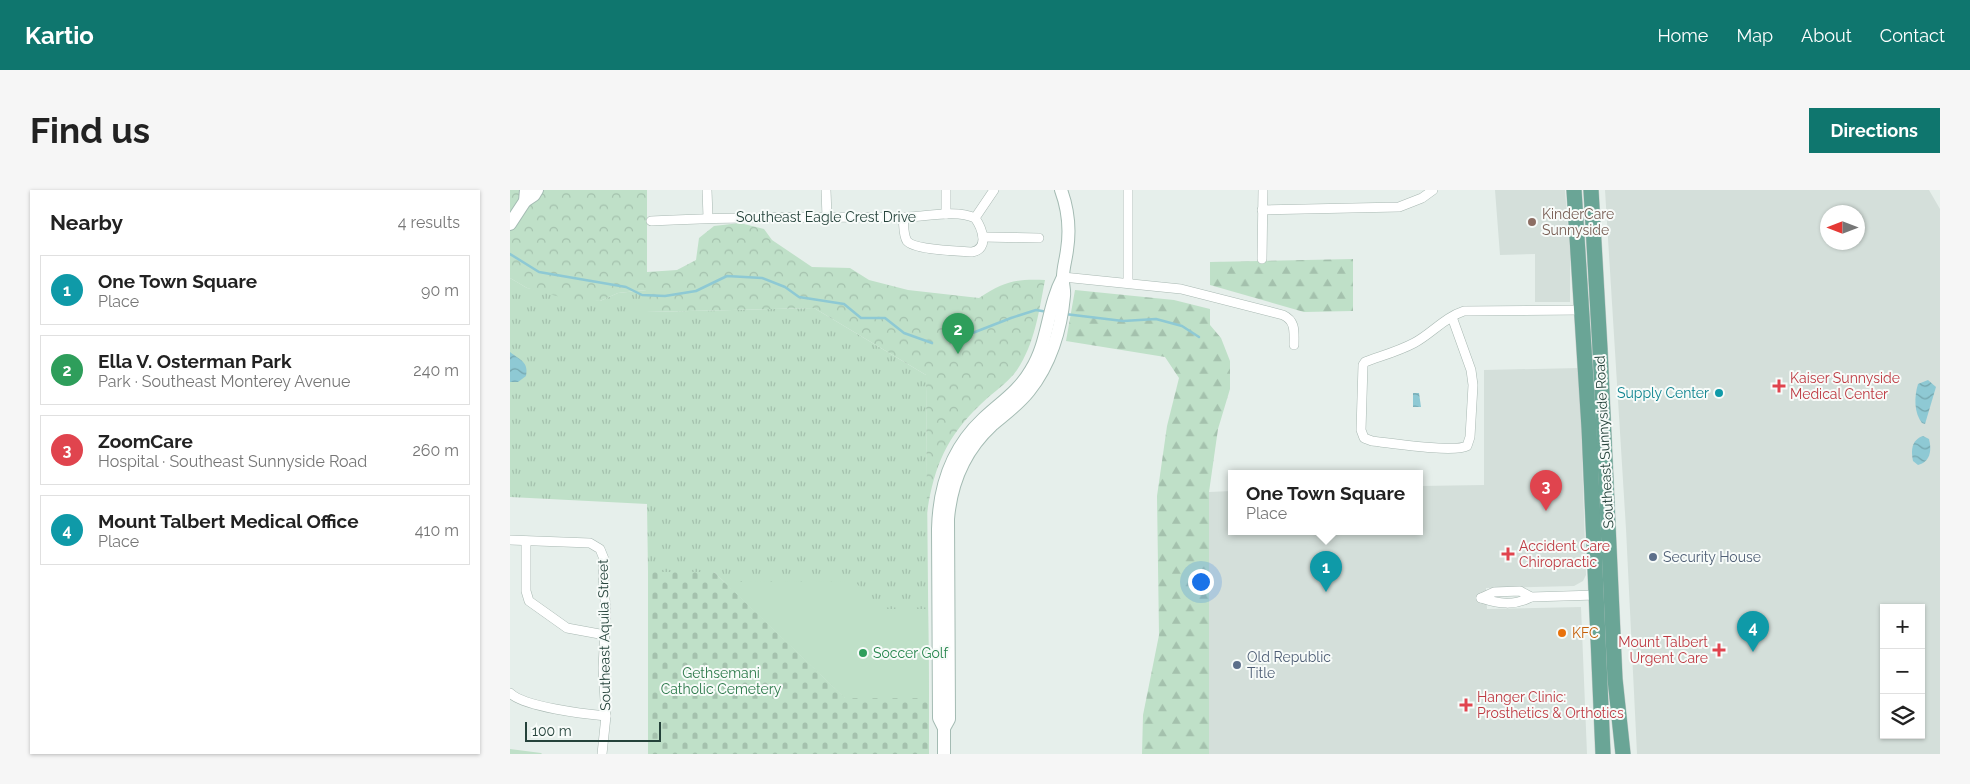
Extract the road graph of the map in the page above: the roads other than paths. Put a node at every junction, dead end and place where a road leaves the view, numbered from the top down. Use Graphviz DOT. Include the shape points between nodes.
graph roads {
  1 [pos="537,190"];
  2 [pos="707,190"];
  3 [pos="826,190"];
  4 [pos="946,190"];
  5 [pos="994,190"];
  6 [pos="1061,190"];
  7 [pos="1128,190"];
  8 [pos="1263,190"];
  9 [pos="1432,190"];
  10 [pos="1574,190"];
  11 [pos="1591,190"];
  12 [pos="526,196"];
  13 [pos="1262,210"];
  14 [pos="946,214"];
  15 [pos="903,217"];
  16 [pos="708,218"];
  17 [pos="827,218"];
  18 [pos="975,218"];
  19 [pos="651,221"];
  20 [pos="510,224"];
  21 [pos="983,237"];
  22 [pos="1039,238"];
  23 [pos="1262,259"];
  24 [pos="1063,277"];
  25 [pos="1128,282"];
  26 [pos="1582,310"];
  27 [pos="1452,317"];
  28 [pos="1294,345"];
  29 [pos="1600,349"];
  30 [pos="1589,428"];
  31 [pos="1606,464"];
  32 [pos="510,540"];
  33 [pos="526,541"];
  34 [pos="1596,594"];
  35 [pos="1531,597"];
  36 [pos="605,635"];
  37 [pos="510,693"];
  38 [pos="606,716"];
  39 [pos="602,754"];
  40 [pos="944,754"];
  41 [pos="1603,754"];
  42 [pos="1622,754"];
  1 -- 12 [label="street" via="534,195"];
  2 -- 16 [label="street"];
  3 -- 17 [label="street"];
  4 -- 14 [label="street"];
  5 -- 18 [label="street"];
  6 -- 24 [label="street" via="1068,225"];
  7 -- 25 [label="street"];
  8 -- 13 [label="street"];
  9 -- 13 [label="street" via="1422,198 1399,207"];
  10 -- 26 [label="main road, Southeast Sunnyside Road"];
  11 -- 29 [label="main road, Southeast Sunnyside Road"];
  12 -- 20 [label="street"];
  13 -- 23 [label="street"];
  14 -- 15 [label="street, Southeast Eagle Crest Drive"];
  14 -- 18 [label="street, Southeast Eagle Crest Drive"];
  15 -- 17 [label="street, Southeast Eagle Crest Drive"];
  15 -- 21 [label="street" via="907,242 916,246 972,252 981,248"];
  16 -- 17 [label="street, Southeast Eagle Crest Drive"];
  16 -- 19 [label="street, Southeast Eagle Crest Drive"];
  18 -- 21 [label="street"];
  21 -- 22 [label="street"];
  24 -- 25 [label="street"];
  24 -- 40 [label="street" via="1064,295 1045,366 1029,391 979,438 955,481 948,519 949,719 944,728"];
  25 -- 28 [label="street" via="1181,289 1283,314 1293,323"];
  26 -- 27 [label="street" via="1464,311"];
  26 -- 29 [label="main road" via="1590,314 1591,339"];
  26 -- 30 [label="main road, Southeast Sunnyside Road"];
  27 -- 27 [label="street" via="1471,370 1473,385 1467,446 1458,449 1364,438 1361,430 1363,363 1414,344"];
  29 -- 31 [label="main road, Southeast Sunnyside Road"];
  30 -- 31 [label="main road" via="1596,431 1598,455"];
  30 -- 34 [label="main road, Southeast Sunnyside Road"];
  31 -- 42 [label="main road, Southeast Sunnyside Road" via="1615,679"];
  32 -- 33 [label="street, Southeast Aquila Street"];
  33 -- 36 [label="street" via="529,601 567,628"];
  33 -- 36 [label="street, Southeast Aquila Street" via="590,543 600,549 603,554"];
  34 -- 35 [label="street"];
  34 -- 41 [label="main road, Southeast Sunnyside Road"];
  36 -- 38 [label="street, Southeast Aquila Street"];
  37 -- 38 [label="street" via="541,706"];
  38 -- 39 [label="street, Southeast Aquila Street"];
}
